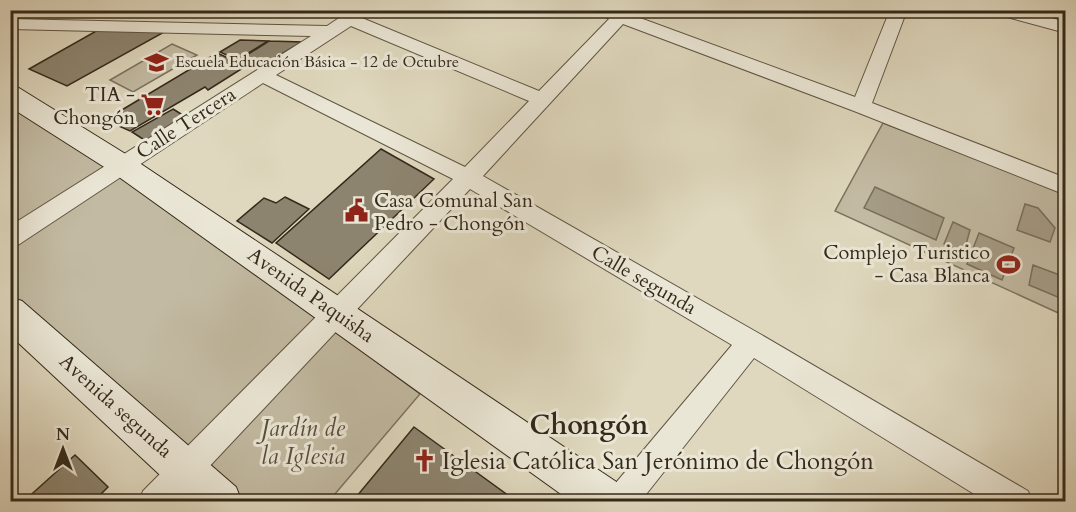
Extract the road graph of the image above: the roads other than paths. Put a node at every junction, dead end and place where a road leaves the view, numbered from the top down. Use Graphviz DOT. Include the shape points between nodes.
graph roads {
  1 [pos="900,10"];
  2 [pos="1002,10"];
  3 [pos="617,13"];
  4 [pos="357,15"];
  5 [pos="10,24"];
  6 [pos="1065,28"];
  7 [pos="332,31"];
  8 [pos="261,75"];
  9 [pos="10,94"];
  10 [pos="543,100"];
  11 [pos="861,106"];
  12 [pos="122,165"];
  13 [pos="469,178"];
  14 [pos="1065,187"];
  15 [pos="10,238"];
  16 [pos="10,312"];
  17 [pos="338,314"];
  18 [pos="751,342"];
  19 [pos="186,469"];
  20 [pos="154,501"];
  21 [pos="221,501"];
  22 [pos="609,501"];
  23 [pos="620,501"];
  24 [pos="1017,501"];
  1 -- 11 [label="street"];
  2 -- 6 [label="street"];
  3 -- 10 [label="street"];
  3 -- 11 [label="street"];
  4 -- 7 [label="street, Calle Tercera"];
  4 -- 10 [label="street"];
  5 -- 7 [label="street"];
  7 -- 8 [label="street, Calle Tercera"];
  8 -- 12 [label="street, Calle Tercera"];
  8 -- 13 [label="street, Calle segunda"];
  9 -- 12 [label="main road, Avenida Paquisha"];
  10 -- 13 [label="street"];
  11 -- 14 [label="street"];
  12 -- 15 [label="street, Calle Tercera"];
  12 -- 17 [label="main road, Avenida Paquisha"];
  13 -- 17 [label="street"];
  13 -- 18 [label="street, Calle segunda"];
  16 -- 19 [label="main road, Avenida segunda"];
  17 -- 19 [label="street"];
  17 -- 22 [label="main road, Avenida Paquisha"];
  18 -- 23 [label="street"];
  18 -- 24 [label="street, Calle segunda"];
  19 -- 20 [label="street"];
  19 -- 21 [label="main road, Avenida segunda"];
}
